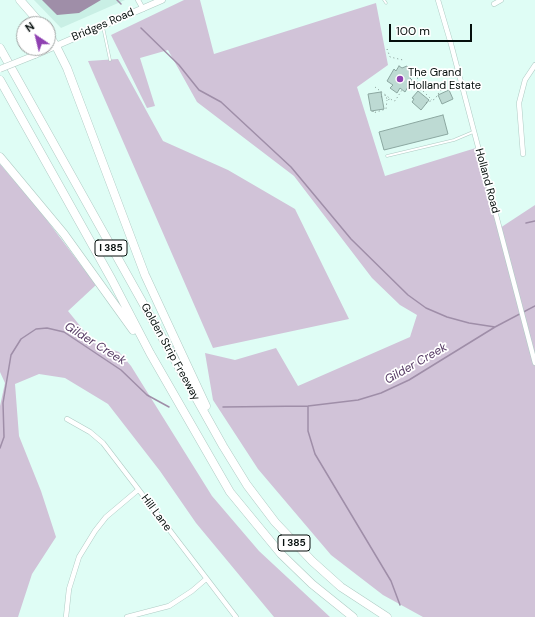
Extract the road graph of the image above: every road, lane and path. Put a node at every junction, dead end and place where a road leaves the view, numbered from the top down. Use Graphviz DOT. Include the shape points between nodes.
graph roads {
  1 [pos="20,0"];
  2 [pos="138,0"];
  3 [pos="162,0"];
  4 [pos="438,0"];
  5 [pos="500,0"];
  6 [pos="151,2"];
  7 [pos="494,4"];
  8 [pos="143,8"];
  9 [pos="34,16"];
  10 [pos="102,26"];
  11 [pos="56,46"];
  12 [pos="0,48"];
  13 [pos="387,49"];
  14 [pos="32,56"];
  15 [pos="110,60"];
  16 [pos="403,60"];
  17 [pos="535,65"];
  18 [pos="0,69"];
  19 [pos="415,70"];
  20 [pos="0,80"];
  21 [pos="375,87"];
  22 [pos="408,88"];
  23 [pos="416,88"];
  24 [pos="443,89"];
  25 [pos="402,90"];
  26 [pos="386,95"];
  27 [pos="382,97"];
  28 [pos="390,99"];
  29 [pos="387,100"];
  30 [pos="432,100"];
  31 [pos="426,103"];
  32 [pos="373,111"];
  33 [pos="473,132"];
  34 [pos="523,154"];
  35 [pos="387,156"];
  36 [pos="0,157"];
  37 [pos="150,353"];
  38 [pos="535,362"];
  39 [pos="66,419"];
  40 [pos="223,446"];
  41 [pos="138,490"];
  42 [pos="206,579"];
  43 [pos="66,617"];
  44 [pos="127,617"];
  45 [pos="236,617"];
  46 [pos="353,617"];
  47 [pos="387,617"];
  1 -- 9 [label="highway"];
  2 -- 8 [label="street"];
  3 -- 6 [label="main road, Bridges Road"];
  4 -- 33 [label="street, Holland Road"];
  5 -- 7 [label="street"];
  6 -- 8 [label="main road, Bridges Road"];
  8 -- 10 [label="main road, Bridges Road"];
  10 -- 11 [label="main road, Bridges Road"];
  10 -- 15 [label="lane"];
  11 -- 40 [label="highway" via="67,68 145,275"];
  12 -- 40 [label="highway, Golden Strip Freeway / I 385"];
  13 -- 16 [label="path" via="390,57"];
  14 -- 18 [label="main road, Bridges Road, bridge"];
  17 -- 34 [label="street" via="524,84 519,103"];
  19 -- 23 [label="path" via="418,80"];
  20 -- 37 [label="highway, Golden Strip Freeway / I 385"];
  21 -- 26 [label="path"];
  22 -- 23 [label="path"];
  23 -- 30 [label="path"];
  24 -- 30 [label="path"];
  25 -- 28 [label="path" via="395,101"];
  26 -- 27 [label="path"];
  26 -- 28 [label="path"];
  26 -- 29 [label="path"];
  28 -- 29 [label="path"];
  29 -- 32 [label="path" via="386,109"];
  30 -- 31 [label="path"];
  33 -- 35 [label="lane" via="454,140"];
  33 -- 38 [label="street, Holland Road"];
  36 -- 37 [label="highway" via="64,234"];
  37 -- 46 [label="highway, Golden Strip Freeway / I 385" via="216,470 244,510 286,559"];
  39 -- 41 [label="street, Hill Lane" via="90,432 103,443"];
  40 -- 47 [label="highway, Golden Strip Freeway / I 385" via="247,485 291,540 341,587"];
  41 -- 42 [label="street, Hill Lane"];
  41 -- 43 [label="street" via="106,517 79,557 69,589"];
  42 -- 44 [label="street" via="192,592 169,606"];
  42 -- 45 [label="street, Hill Lane"];
}
